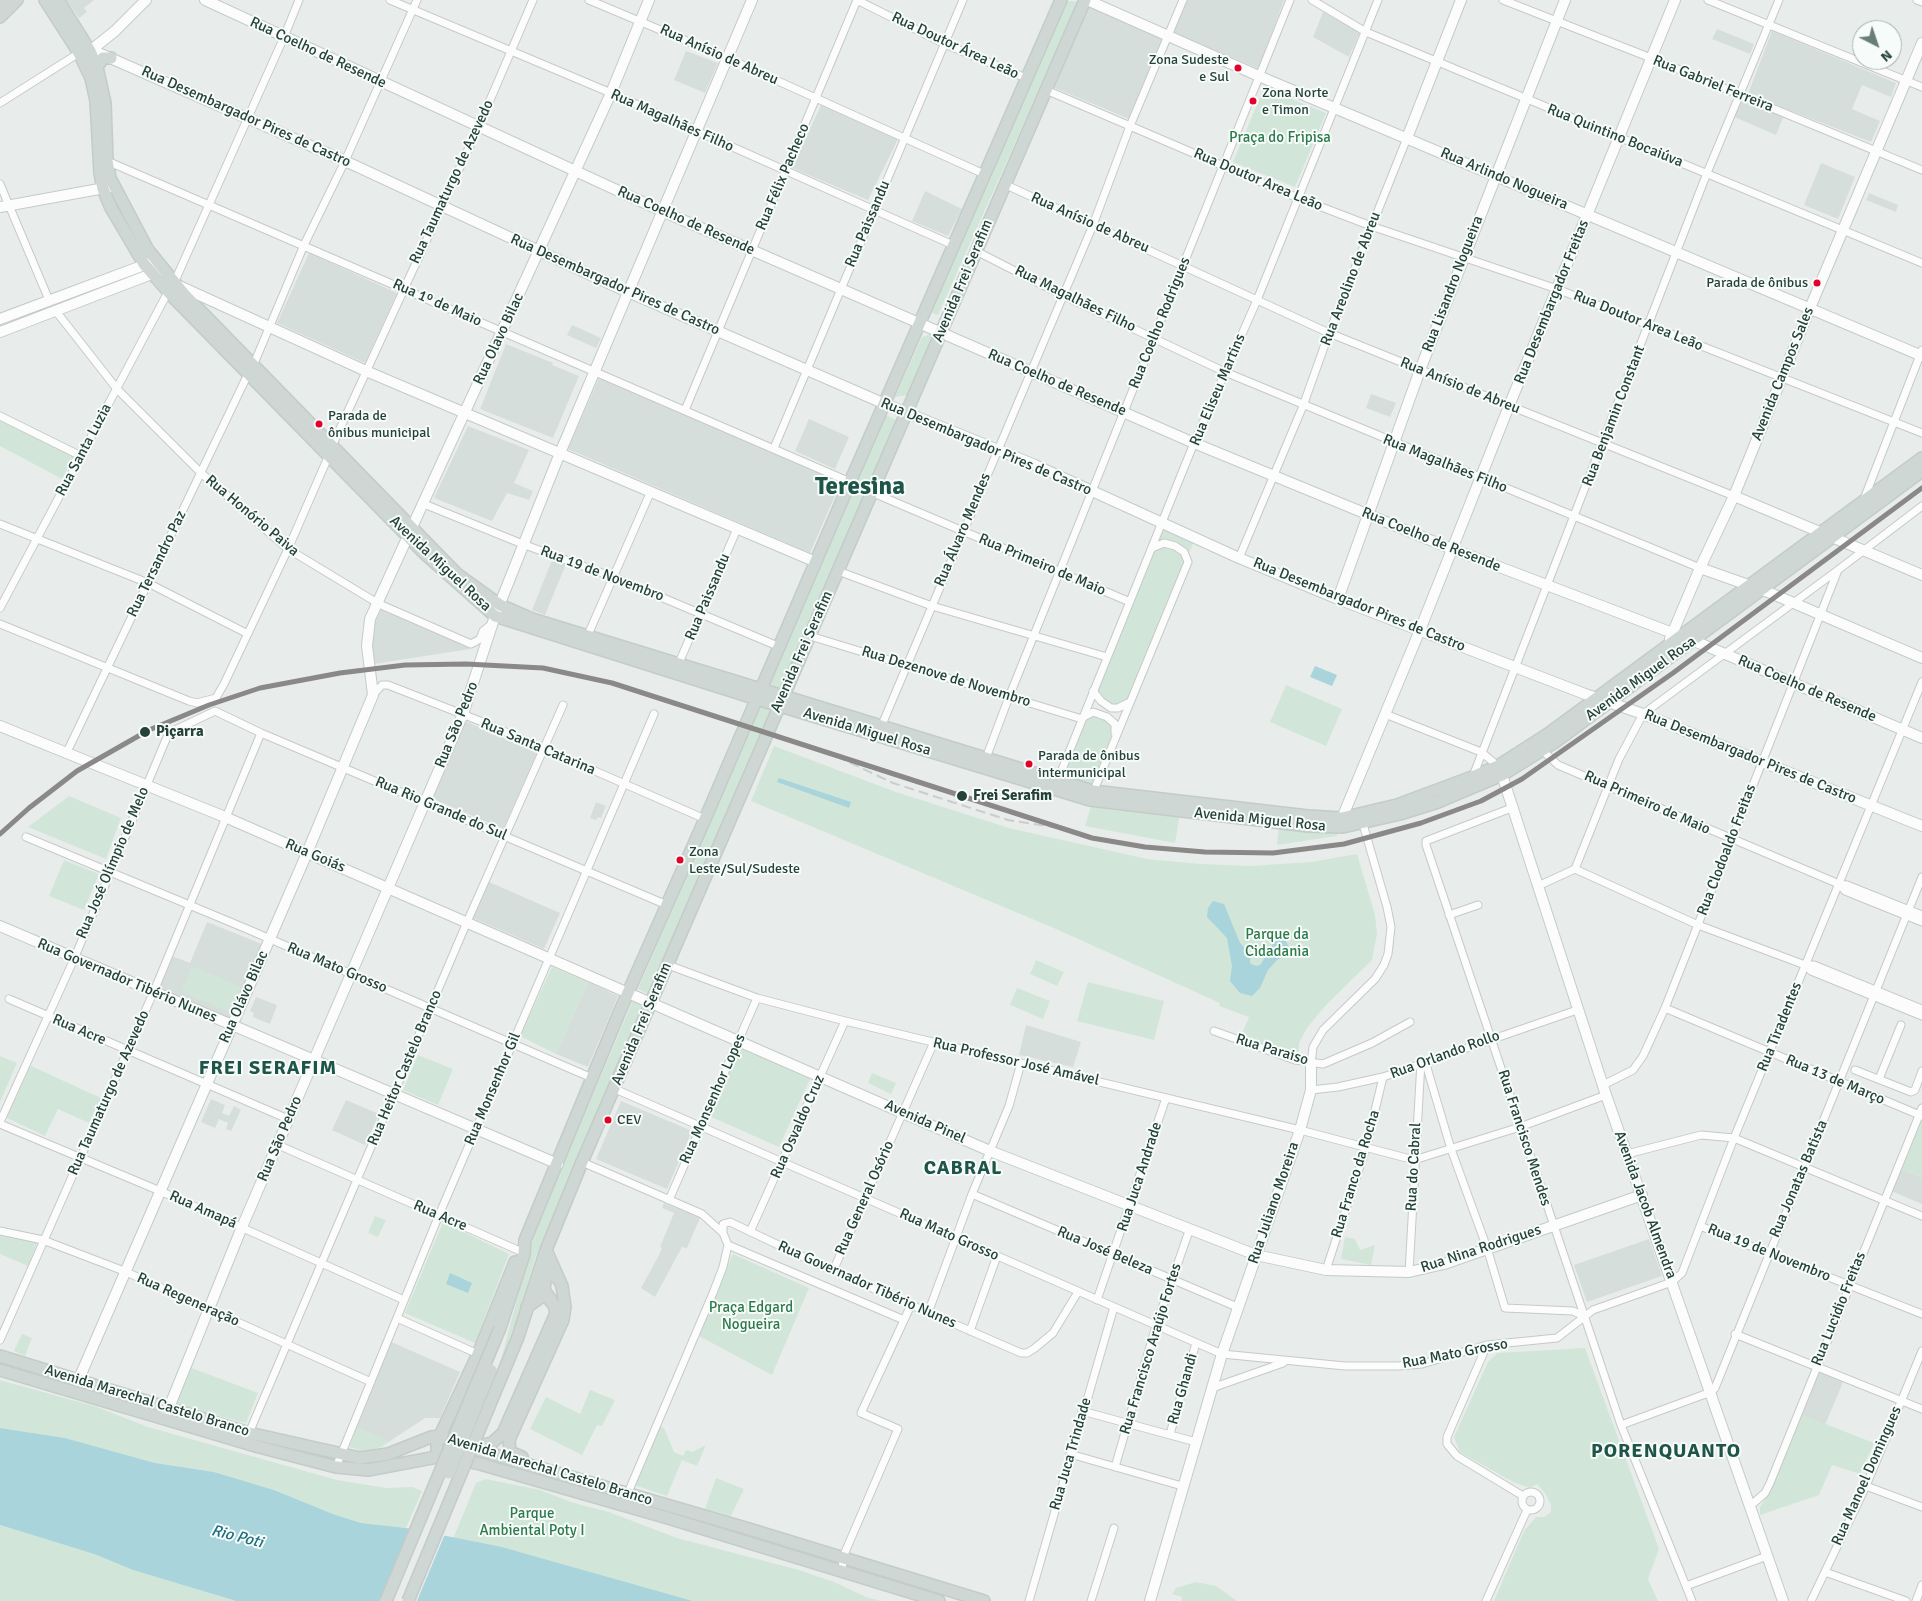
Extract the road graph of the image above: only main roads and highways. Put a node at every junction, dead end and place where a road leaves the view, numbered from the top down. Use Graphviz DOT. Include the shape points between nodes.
graph roads {
  1 [pos="3,0"];
  2 [pos="17,0"];
  3 [pos="44,0"];
  4 [pos="58,0"];
  5 [pos="1061,0"];
  6 [pos="1086,0"];
  7 [pos="0,3"];
  8 [pos="0,17"];
  9 [pos="84,52"];
  10 [pos="111,58"];
  11 [pos="98,67"];
  12 [pos="108,188"];
  13 [pos="1922,458"];
  14 [pos="1922,471"];
  15 [pos="411,533"];
  16 [pos="760,694"];
  17 [pos="781,701"];
  18 [pos="807,714"];
  19 [pos="768,731"];
  20 [pos="1504,779"];
  21 [pos="1056,785"];
  22 [pos="1342,823"];
  23 [pos="522,1245"];
  24 [pos="546,1250"];
  25 [pos="561,1283"];
  26 [pos="544,1290"];
  27 [pos="551,1300"];
  28 [pos="527,1307"];
  29 [pos="503,1329"];
  30 [pos="0,1356"];
  31 [pos="0,1370"];
  32 [pos="167,1414"];
  33 [pos="512,1422"];
  34 [pos="440,1436"];
  35 [pos="468,1447"];
  36 [pos="442,1456"];
  37 [pos="552,1472"];
  38 [pos="684,1510"];
  39 [pos="669,1512"];
  40 [pos="680,1522"];
  41 [pos="386,1601"];
  42 [pos="394,1601"];
  43 [pos="408,1601"];
  44 [pos="939,1601"];
  45 [pos="984,1601"];
  1 -- 7 [label="main road"];
  2 -- 8 [label="main road"];
  3 -- 9 [label="main road, Avenida Miguel Rosa" via="66,33"];
  4 -- 9 [label="main road, Avenida Miguel Rosa"];
  5 -- 16 [label="main road, Avenida Frei Serafim"];
  6 -- 17 [label="main road, Avenida Frei Serafim"];
  9 -- 11 [label="main road, Avenida Miguel Rosa"];
  9 -- 12 [label="main road, Avenida Miguel Rosa" via="95,95"];
  10 -- 11 [label="main road" via="103,58"];
  11 -- 12 [label="main road, Avenida Miguel Rosa" via="105,102"];
  12 -- 15 [label="main road, Avenida Miguel Rosa" via="153,267 171,288"];
  13 -- 20 [label="main road, Avenida Miguel Rosa" via="1678,634 1665,649 1598,698"];
  14 -- 20 [label="main road, Avenida Miguel Rosa" via="1698,642 1545,754"];
  15 -- 16 [label="main road, Avenida Miguel Rosa" via="457,574 500,605 532,619"];
  15 -- 16 [label="main road, Avenida Miguel Rosa" via="448,576 494,620"];
  16 -- 17 [label="main road, Avenida Miguel Rosa"];
  16 -- 23 [label="main road, Avenida Frei Serafim" via="627,994"];
  17 -- 18 [label="main road, Avenida Miguel Rosa"];
  17 -- 19 [label="main road, Avenida Frei Serafim"];
  17 -- 21 [label="main road, Avenida Miguel Rosa" via="986,758"];
  18 -- 19 [label="main road" via="786,716"];
  18 -- 21 [label="main road, Avenida Miguel Rosa"];
  19 -- 24 [label="main road, Avenida Frei Serafim"];
  20 -- 22 [label="main road, Avenida Miguel Rosa" via="1363,826"];
  20 -- 22 [label="main road, Avenida Miguel Rosa" via="1472,777"];
  21 -- 22 [label="main road, Avenida Miguel Rosa" via="1092,795"];
  23 -- 29 [label="main road, Avenida Frei Serafim" via="524,1254"];
  23 -- 34 [label="main road" via="478,1354"];
  24 -- 25 [label="main road"];
  24 -- 28 [label="main road, Avenida Frei Serafim"];
  25 -- 26 [label="main road"];
  25 -- 33 [label="main road" via="564,1314"];
  26 -- 27 [label="main road"];
  26 -- 28 [label="main road"];
  27 -- 28 [label="main road" via="541,1297"];
  27 -- 33 [label="main road" via="556,1312"];
  28 -- 43 [label="main road, Avenida Frei Serafim, bridge" via="518,1337"];
  29 -- 41 [label="main road, bridge"];
  29 -- 42 [label="main road, bridge" via="478,1404"];
  30 -- 32 [label="main road, Avenida Marechal Castelo Branco"];
  31 -- 32 [label="main road, Avenida Marechal Castelo Branco"];
  32 -- 34 [label="main road, Avenida Marechal Castelo Branco" via="360,1458 372,1458"];
  32 -- 36 [label="main road, Avenida Marechal Castelo Branco" via="259,1447 336,1466 368,1470"];
  33 -- 35 [label="main road" via="492,1443"];
  33 -- 37 [label="main road" via="510,1452"];
  34 -- 35 [label="main road, Avenida Marechal Castelo Branco"];
  34 -- 36 [label="main road" via="437,1448"];
  35 -- 37 [label="main road, Avenida Marechal Castelo Branco"];
  36 -- 39 [label="main road, Avenida Marechal Castelo Branco"];
  37 -- 39 [label="main road, Avenida Marechal Castelo Branco" via="627,1494"];
  38 -- 39 [label="main road, Avenida Marechal Castelo Branco"];
  38 -- 40 [label="main road"];
  38 -- 45 [label="main road, Avenida Marechal Castelo Branco"];
  39 -- 40 [label="main road, Avenida Marechal Castelo Branco"];
  40 -- 44 [label="main road, Avenida Marechal Castelo Branco"];
}
